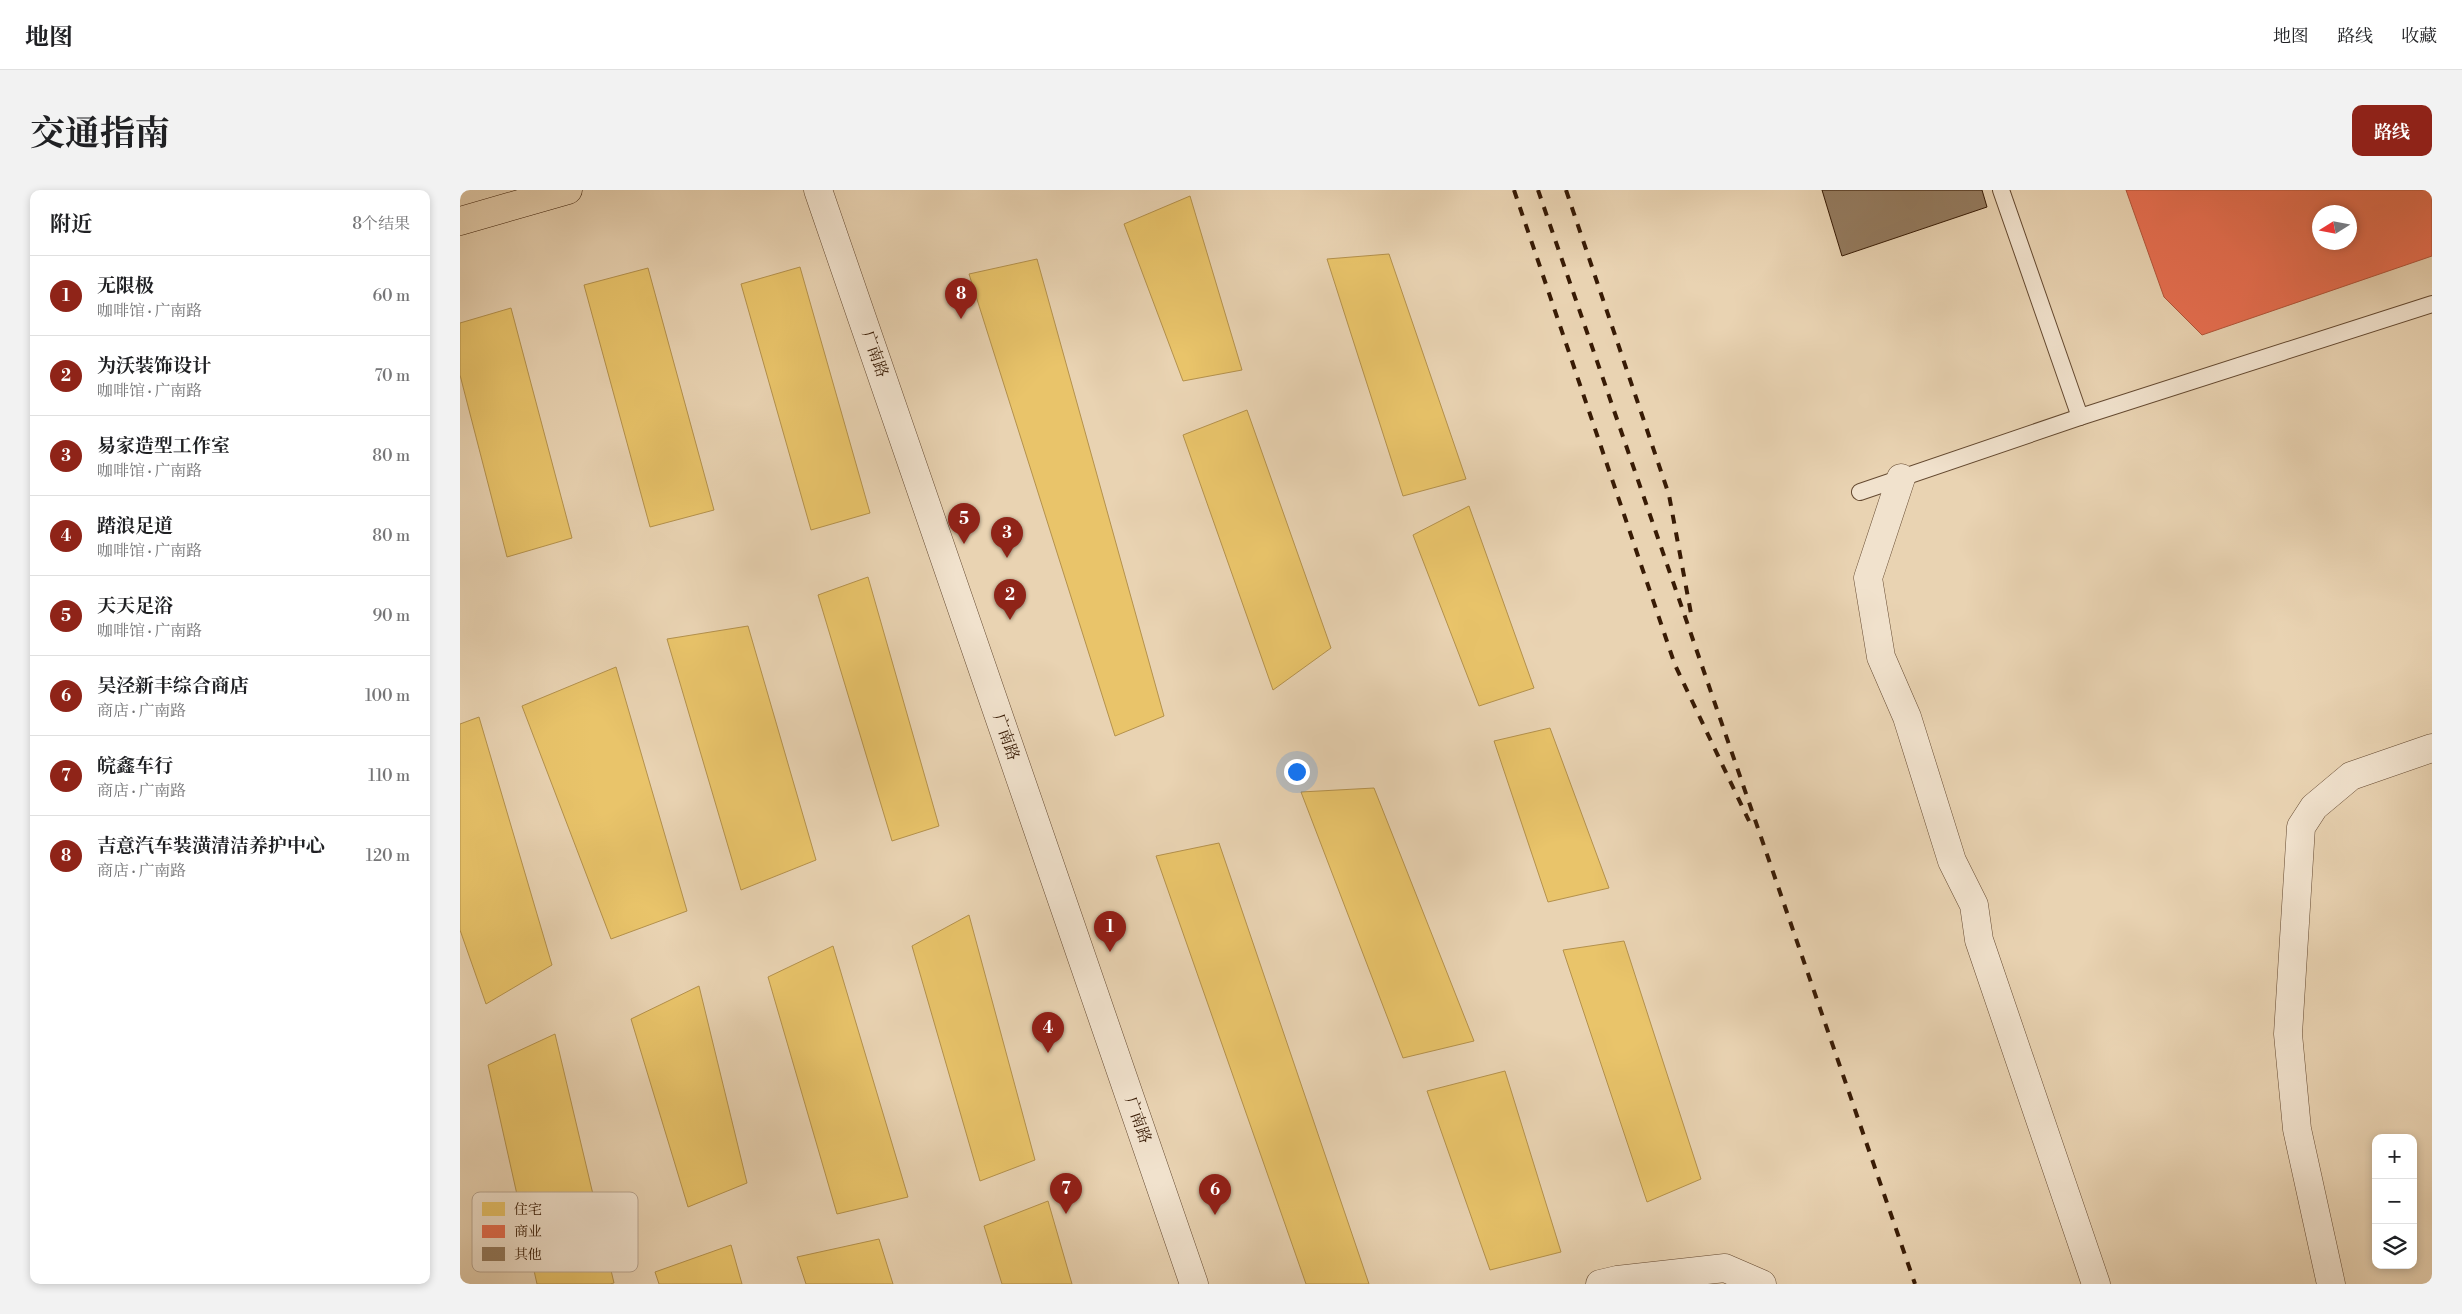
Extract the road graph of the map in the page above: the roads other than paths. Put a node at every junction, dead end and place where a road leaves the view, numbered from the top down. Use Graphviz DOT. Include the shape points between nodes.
graph roads {
  1 [pos="568,190"];
  2 [pos="818,190"];
  3 [pos="2001,190"];
  4 [pos="460,221"];
  5 [pos="2432,304"];
  6 [pos="2080,417"];
  7 [pos="1901,478"];
  8 [pos="1860,492"];
  9 [pos="2432,748"];
  10 [pos="1194,1284"];
  11 [pos="1600,1284"];
  12 [pos="1762,1284"];
  13 [pos="2096,1284"];
  14 [pos="2331,1284"];
  1 -- 4 [label="main road"];
  2 -- 10 [label="street, 广南路"];
  3 -- 6 [label="lane"];
  5 -- 6 [label="lane"];
  6 -- 7 [label="lane"];
  7 -- 8 [label="lane"];
  7 -- 13 [label="street" via="1868,578 1881,657 1907,717 1952,861 1974,904 1979,940"];
  9 -- 14 [label="street" via="2351,776 2314,807 2301,827 2288,1034 2297,1129"];
  11 -- 12 [label="street" via="1725,1268"];
}
